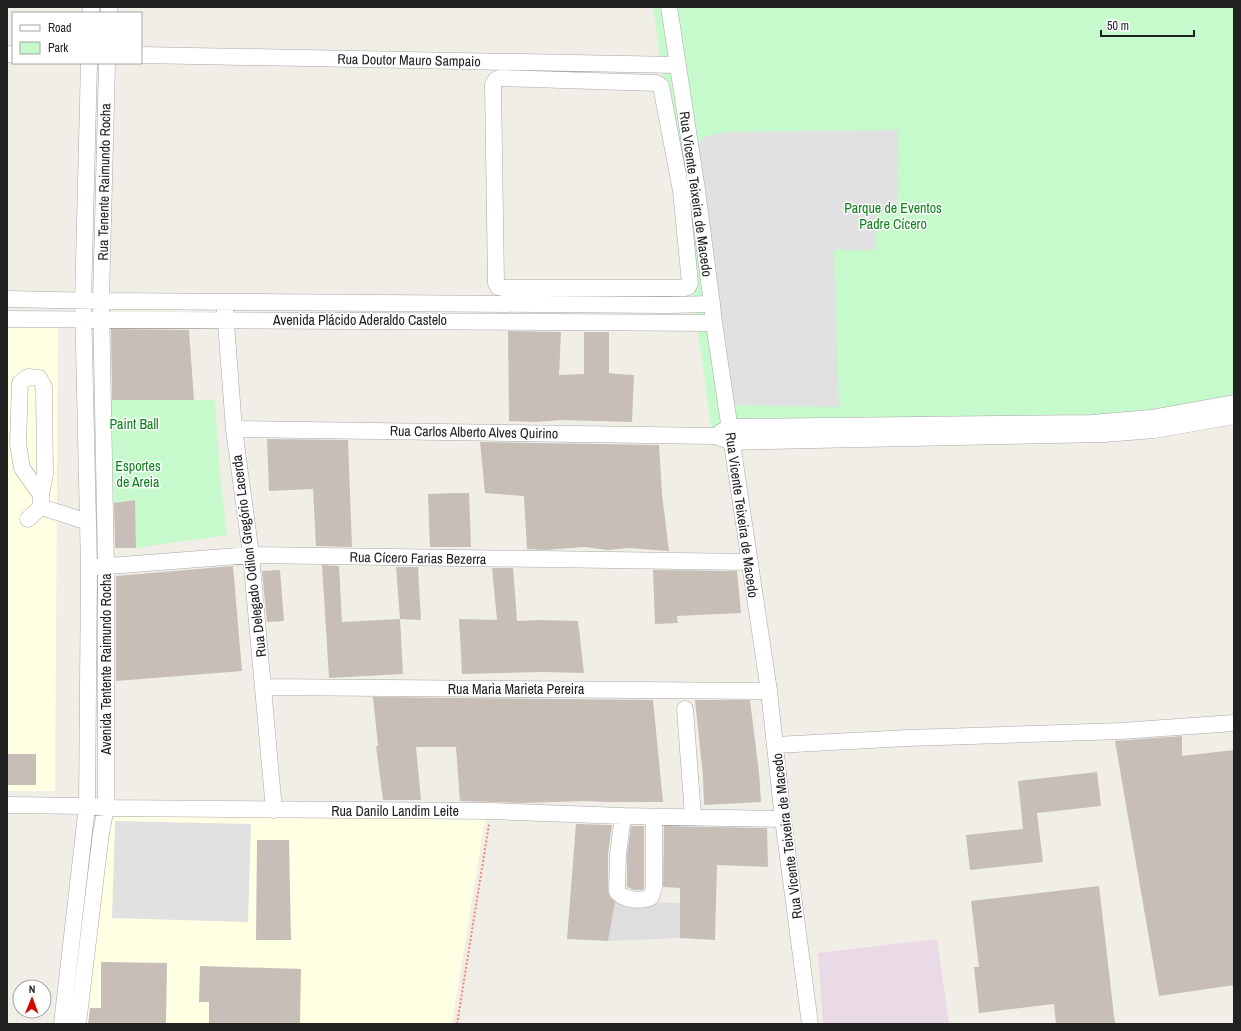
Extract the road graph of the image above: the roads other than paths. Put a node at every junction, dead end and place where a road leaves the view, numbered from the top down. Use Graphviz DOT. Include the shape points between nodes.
graph roads {
  1 [pos="669,7"];
  2 [pos="142,55"];
  3 [pos="90,64"];
  4 [pos="107,64"];
  5 [pos="677,65"];
  6 [pos="86,178"];
  7 [pos="104,178"];
  8 [pos="697,190"];
  9 [pos="681,191"];
  10 [pos="7,299"];
  11 [pos="83,301"];
  12 [pos="101,301"];
  13 [pos="225,302"];
  14 [pos="501,304"];
  15 [pos="712,304"];
  16 [pos="7,319"];
  17 [pos="84,320"];
  18 [pos="102,320"];
  19 [pos="226,320"];
  20 [pos="501,322"];
  21 [pos="714,323"];
  22 [pos="1234,403"];
  23 [pos="1234,416"];
  24 [pos="1166,422"];
  25 [pos="234,429"];
  26 [pos="731,434"];
  27 [pos="41,501"];
  28 [pos="28,519"];
  29 [pos="88,522"];
  30 [pos="251,555"];
  31 [pos="749,562"];
  32 [pos="106,567"];
  33 [pos="89,568"];
  34 [pos="263,687"];
  35 [pos="769,691"];
  36 [pos="685,709"];
  37 [pos="1234,723"];
  38 [pos="776,745"];
  39 [pos="7,805"];
  40 [pos="87,806"];
  41 [pos="106,808"];
  42 [pos="274,810"];
  43 [pos="623,816"];
  44 [pos="693,816"];
  45 [pos="654,817"];
  46 [pos="783,819"];
  47 [pos="62,1024"];
  48 [pos="78,1024"];
  49 [pos="810,1024"];
  1 -- 5 [label="street, Rua Vicente Teixeira de Macedo"];
  2 -- 5 [label="street, Rua Doutor Mauro Sampaio"];
  3 -- 6 [label="street, Rua Tenente Raimundo Rocha"];
  4 -- 7 [label="street, Rua Tenente Raimundo Rocha"];
  5 -- 8 [label="street, Rua Vicente Teixeira de Macedo"];
  6 -- 7 [label="street"];
  6 -- 11 [label="street, Rua Tenente Raimundo Rocha"];
  7 -- 12 [label="street, Rua Tenente Raimundo Rocha"];
  8 -- 9 [label="street"];
  8 -- 15 [label="street, Rua Vicente Teixeira de Macedo"];
  9 -- 9 [label="street" via="690,284 688,287 498,286 493,84 500,78 658,84 661,86"];
  10 -- 11 [label="street, Avenida Plácido Aderaldo Castelo"];
  11 -- 12 [label="street, Avenida Plácido Aderaldo Castelo"];
  11 -- 17 [label="street, Avenida Tentente Raimundo Rocha"];
  12 -- 13 [label="street, Avenida Plácido Aderaldo Castelo"];
  12 -- 18 [label="street, Avenida Tentente Raimundo Rocha"];
  13 -- 14 [label="street, Avenida Plácido Aderaldo Castelo"];
  13 -- 19 [label="street, Rua Delegado Odilon Gregório Lacerda"];
  14 -- 15 [label="street, Avenida Plácido Aderaldo Castelo"];
  14 -- 20 [label="street"];
  15 -- 21 [label="street, Rua Vicente Teixeira de Macedo"];
  16 -- 17 [label="street, Avenida Plácido Aderaldo Castelo"];
  17 -- 18 [label="street, Avenida Plácido Aderaldo Castelo"];
  17 -- 29 [label="street, Avenida Tentente Raimundo Rocha"];
  18 -- 19 [label="street, Avenida Plácido Aderaldo Castelo"];
  18 -- 32 [label="street, Avenida Tentente Raimundo Rocha"];
  19 -- 20 [label="street, Avenida Plácido Aderaldo Castelo"];
  19 -- 25 [label="street, Rua Delegado Odilon Gregório Lacerda"];
  20 -- 21 [label="street, Avenida Plácido Aderaldo Castelo"];
  21 -- 26 [label="street, Rua Vicente Teixeira de Macedo"];
  22 -- 24 [label="street"];
  23 -- 24 [label="street"];
  24 -- 26 [label="street" via="1104,434 1027,430"];
  25 -- 26 [label="street, Rua Carlos Alberto Alves Quirino" via="715,436"];
  25 -- 30 [label="street, Rua Delegado Odilon Gregório Lacerda"];
  26 -- 31 [label="street, Rua Vicente Teixeira de Macedo"];
  27 -- 27 [label="street" via="22,468 18,444 20,383 28,377 39,378 44,387 44,474"];
  27 -- 28 [label="street"];
  27 -- 29 [label="street"];
  29 -- 33 [label="street, Avenida Tentente Raimundo Rocha"];
  30 -- 31 [label="street, Rua Cícero Farias Bezerra"];
  30 -- 32 [label="street, Rua Cícero Farias Bezerra"];
  30 -- 34 [label="street, Rua Delegado Odilon Gregório Lacerda"];
  31 -- 35 [label="street, Rua Vicente Teixeira de Macedo"];
  32 -- 33 [label="street, Rua Cícero Farias Bezerra"];
  32 -- 41 [label="street, Avenida Tentente Raimundo Rocha"];
  33 -- 40 [label="street, Avenida Tentente Raimundo Rocha"];
  34 -- 35 [label="street, Rua Maria Marieta Pereira"];
  34 -- 42 [label="street, Rua Delegado Odilon Gregório Lacerda"];
  35 -- 38 [label="street, Rua Vicente Teixeira de Macedo"];
  36 -- 44 [label="street"];
  37 -- 38 [label="street" via="1121,731"];
  38 -- 46 [label="street, Rua Vicente Teixeira de Macedo"];
  39 -- 40 [label="street, Rua Danilo Landim Leite"];
  40 -- 41 [label="street, Rua Danilo Landim Leite"];
  40 -- 47 [label="street, Avenida Tentente Raimundo Rocha"];
  41 -- 42 [label="street, Rua Danilo Landim Leite"];
  41 -- 48 [label="street, Avenida Tentente Raimundo Rocha"];
  42 -- 43 [label="street, Rua Danilo Landim Leite" via="491,811"];
  43 -- 45 [label="street, Rua Danilo Landim Leite"];
  43 -- 45 [label="street" via="617,890 623,898 646,899 651,897 654,887"];
  44 -- 45 [label="street, Rua Danilo Landim Leite"];
  44 -- 46 [label="street, Rua Danilo Landim Leite"];
  46 -- 49 [label="street, Rua Vicente Teixeira de Macedo"];
}
